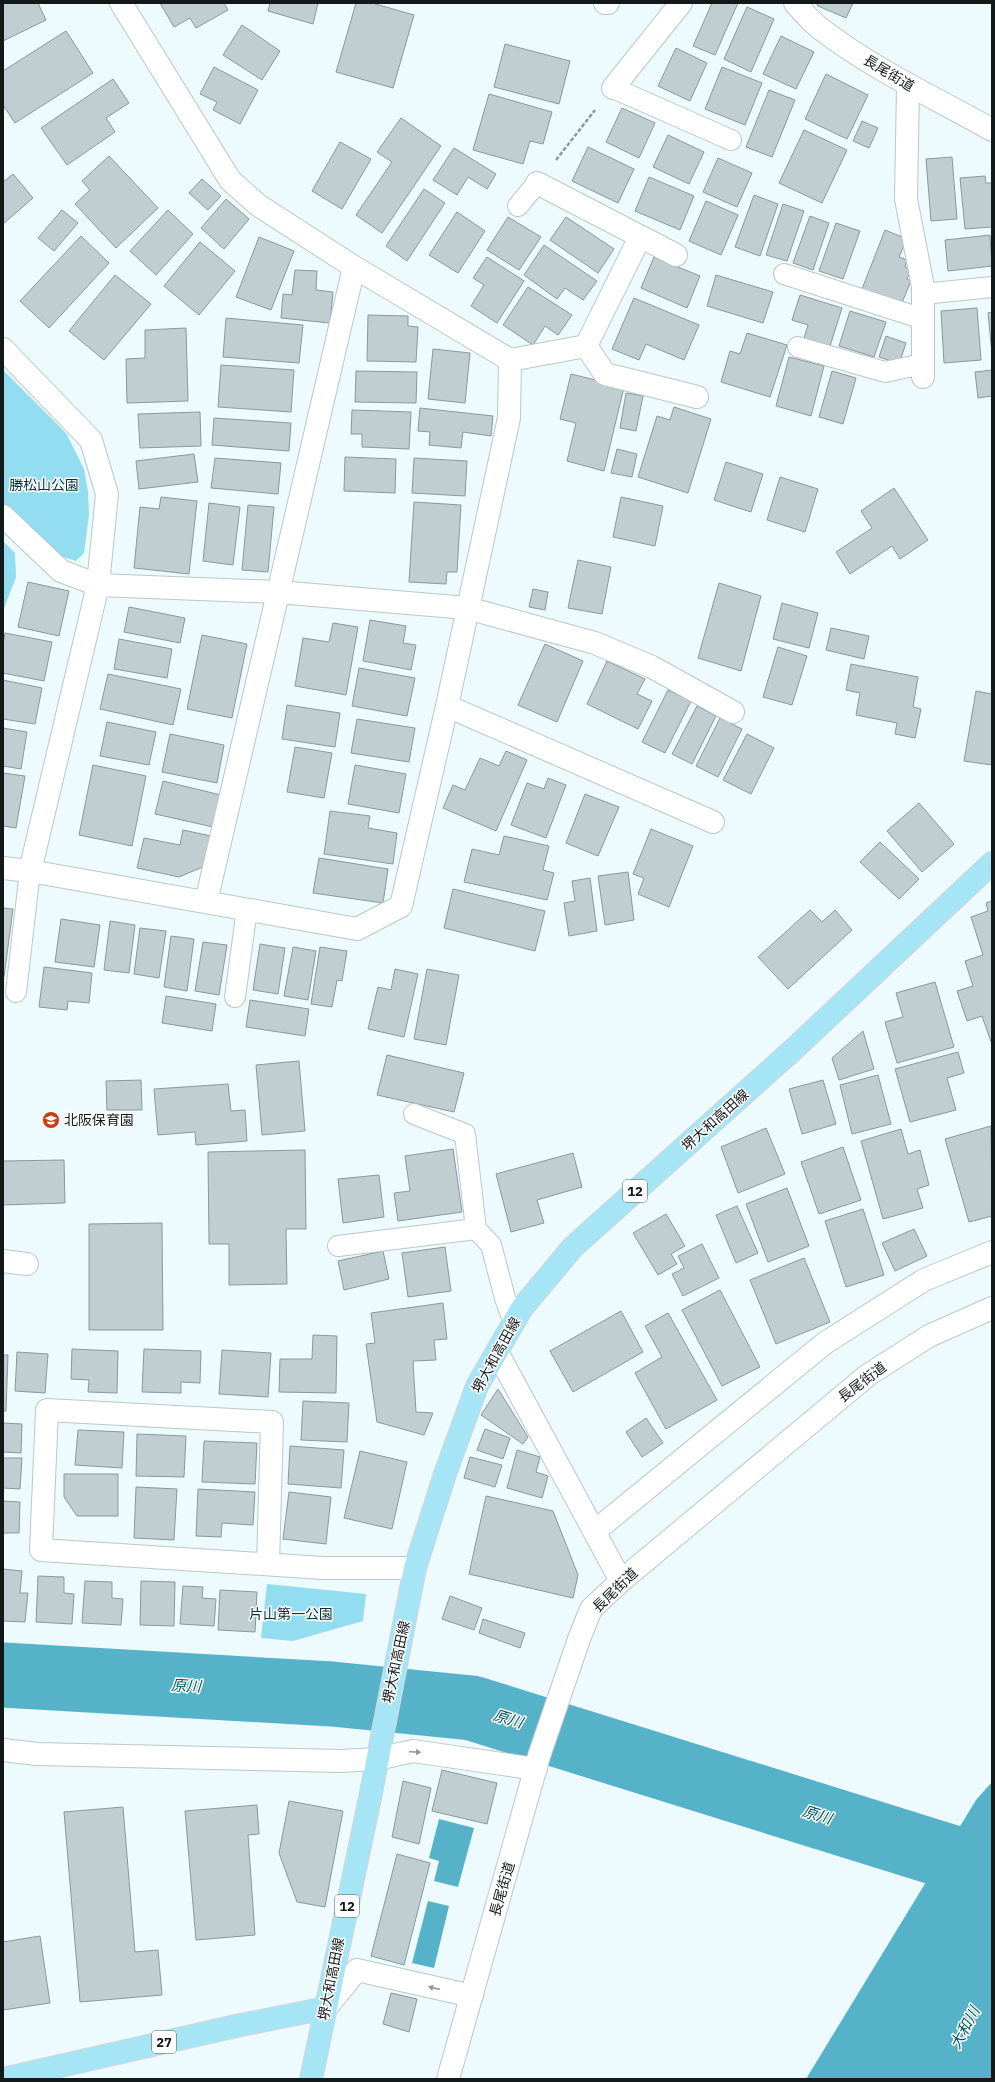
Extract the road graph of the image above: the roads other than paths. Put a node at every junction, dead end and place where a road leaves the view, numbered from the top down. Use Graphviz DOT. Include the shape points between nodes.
graph roads {
  1 [pos="121,3"];
  2 [pos="681,3"];
  3 [pos="795,3"];
  4 [pos="908,86"];
  5 [pos="613,88"];
  6 [pos="992,130"];
  7 [pos="731,140"];
  8 [pos="537,183"];
  9 [pos="518,206"];
  10 [pos="640,237"];
  11 [pos="676,255"];
  12 [pos="354,267"];
  13 [pos="784,274"];
  14 [pos="992,288"];
  15 [pos="923,294"];
  16 [pos="923,319"];
  17 [pos="586,346"];
  18 [pos="798,347"];
  19 [pos="3,349"];
  20 [pos="510,360"];
  21 [pos="923,370"];
  22 [pos="697,397"];
  23 [pos="3,516"];
  24 [pos="98,585"];
  25 [pos="278,592"];
  26 [pos="467,608"];
  27 [pos="447,706"];
  28 [pos="733,712"];
  29 [pos="713,822"];
  30 [pos="992,863"];
  31 [pos="3,868"];
  32 [pos="30,871"];
  33 [pos="206,902"];
  34 [pos="247,909"];
  35 [pos="16,992"];
  36 [pos="235,997"];
  37 [pos="414,1114"];
  38 [pos="476,1229"];
  39 [pos="338,1246"];
  40 [pos="992,1252"];
  41 [pos="3,1261"];
  42 [pos="27,1264"];
  43 [pos="992,1308"];
  44 [pos="514,1322"];
  45 [pos="497,1352"];
  46 [pos="595,1531"];
  47 [pos="268,1564"];
  48 [pos="416,1568"];
  49 [pos="622,1581"];
  50 [pos="3,1750"];
  51 [pos="377,1759"];
  52 [pos="537,1763"];
  53 [pos="472,1996"];
  54 [pos="326,2008"];
  55 [pos="3,2078"];
  56 [pos="311,2079"];
  57 [pos="448,2079"];
  1 -- 12 [label="street" via="230,180 258,205"];
  2 -- 5 [label="street"];
  3 -- 4 [label="street, 長尾街道" via="819,28"];
  4 -- 6 [label="street, 長尾街道"];
  4 -- 15 [label="street" via="906,199"];
  5 -- 7 [label="lane"];
  8 -- 9 [label="lane"];
  8 -- 10 [label="street"];
  10 -- 11 [label="street"];
  10 -- 17 [label="street"];
  12 -- 20 [label="street"];
  12 -- 25 [label="street"];
  13 -- 16 [label="lane"];
  14 -- 15 [label="lane"];
  15 -- 16 [label="street"];
  16 -- 21 [label="street"];
  17 -- 20 [label="street"];
  17 -- 22 [label="street" via="605,374"];
  18 -- 21 [label="lane" via="885,372"];
  19 -- 24 [label="street" via="91,440 107,494"];
  20 -- 26 [label="street" via="509,418"];
  23 -- 24 [label="street" via="61,571"];
  24 -- 25 [label="street"];
  24 -- 32 [label="street"];
  25 -- 26 [label="street"];
  25 -- 33 [label="street"];
  26 -- 27 [label="street"];
  26 -- 28 [label="street" via="595,643 652,667"];
  27 -- 29 [label="street"];
  27 -- 34 [label="street" via="401,906 357,929"];
  30 -- 44 [label="main road, 堺大和高田線 / 12" via="795,1048 573,1247 522,1308"];
  31 -- 32 [label="street"];
  32 -- 33 [label="street"];
  32 -- 35 [label="lane"];
  33 -- 34 [label="street"];
  34 -- 36 [label="lane"];
  37 -- 38 [label="lane" via="465,1134"];
  38 -- 39 [label="lane"];
  38 -- 44 [label="lane" via="491,1245"];
  40 -- 46 [label="street" via="924,1280 825,1343"];
  41 -- 42 [label="street"];
  43 -- 49 [label="street, 長尾街道" via="928,1336 868,1375"];
  44 -- 45 [label="main road, 堺大和高田線 / 12"];
  45 -- 46 [label="street"];
  45 -- 48 [label="main road, 堺大和高田線 / 12" via="477,1386 445,1474"];
  46 -- 49 [label="street"];
  47 -- 47 [label="street" via="41,1550 47,1410 272,1422"];
  47 -- 48 [label="street" via="323,1568"];
  48 -- 51 [label="main road, 堺大和高田線 / 12"];
  49 -- 52 [label="street, 長尾街道" via="591,1609"];
  50 -- 51 [label="street" via="36,1754 341,1761"];
  51 -- 52 [label="street, one-way" via="412,1751"];
  51 -- 54 [label="main road, 堺大和高田線 / 12"];
  52 -- 53 [label="street, 長尾街道"];
  53 -- 54 [label="street, one-way" via="357,1970"];
  53 -- 57 [label="street, 長尾街道"];
  54 -- 55 [label="main road, 27"];
  54 -- 56 [label="main road, 堺大和高田線 / 12"];
}
